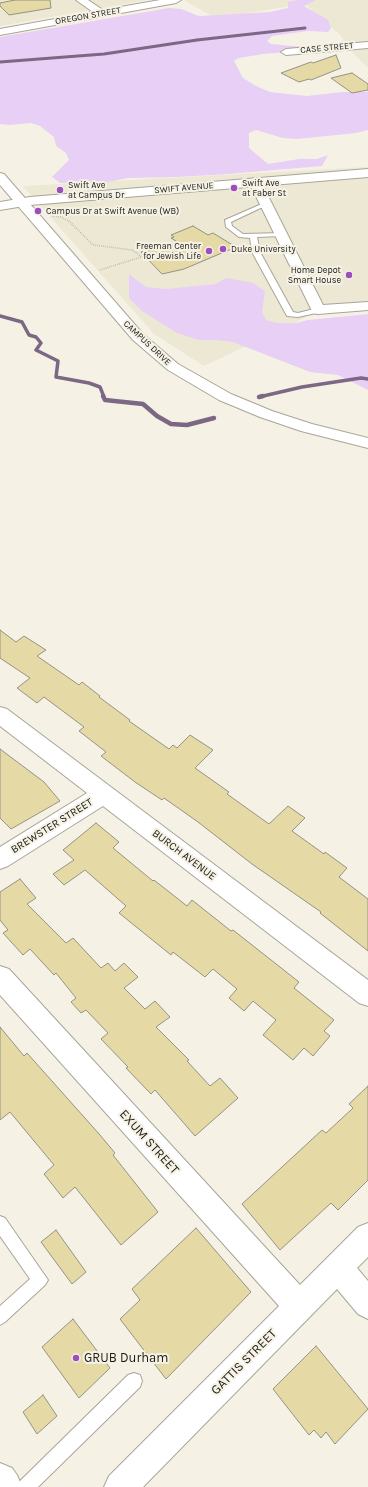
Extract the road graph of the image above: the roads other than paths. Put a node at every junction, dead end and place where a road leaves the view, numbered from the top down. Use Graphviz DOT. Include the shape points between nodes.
graph roads {
  1 [pos="81,0"];
  2 [pos="176,0"];
  3 [pos="102,14"];
  4 [pos="0,32"];
  5 [pos="366,47"];
  6 [pos="286,52"];
  7 [pos="368,173"];
  8 [pos="0,177"];
  9 [pos="255,182"];
  10 [pos="21,202"];
  11 [pos="266,204"];
  12 [pos="0,206"];
  13 [pos="281,234"];
  14 [pos="253,237"];
  15 [pos="368,306"];
  16 [pos="318,310"];
  17 [pos="368,443"];
  18 [pos="0,715"];
  19 [pos="104,794"];
  20 [pos="0,859"];
  21 [pos="0,977"];
  22 [pos="368,995"];
  23 [pos="0,1223"];
  24 [pos="368,1237"];
  25 [pos="338,1267"];
  26 [pos="368,1304"];
  27 [pos="299,1306"];
  28 [pos="0,1317"];
  29 [pos="134,1381"];
  30 [pos="0,1480"];
  31 [pos="5,1487"];
  32 [pos="26,1487"];
  33 [pos="120,1487"];
  1 -- 3 [label="street"];
  2 -- 3 [label="street, OREGON STREET"];
  3 -- 4 [label="street, OREGON STREET"];
  5 -- 6 [label="street, CASE STREET"];
  7 -- 9 [label="street, SWIFT AVENUE"];
  8 -- 10 [label="street, CAMPUS DRIVE"];
  9 -- 10 [label="street, SWIFT AVENUE"];
  9 -- 11 [label="street"];
  10 -- 12 [label="street, SWIFT AVENUE"];
  10 -- 17 [label="street, CAMPUS DRIVE" via="138,337 173,367 212,391 266,414 307,428"];
  11 -- 13 [label="street"];
  11 -- 14 [label="lane" via="227,221 229,227 241,236"];
  13 -- 14 [label="lane"];
  13 -- 16 [label="street"];
  14 -- 16 [label="lane" via="256,252 290,314 298,315"];
  15 -- 16 [label="street"];
  18 -- 19 [label="street, BURCH AVENUE"];
  19 -- 20 [label="street, BREWSTER STREET"];
  19 -- 22 [label="street, BURCH AVENUE"];
  21 -- 27 [label="street, EXUM STREET"];
  23 -- 28 [label="lane" via="40,1280"];
  24 -- 25 [label="street, GATTIS STREET"];
  25 -- 26 [label="street"];
  25 -- 27 [label="street, GATTIS STREET"];
  27 -- 33 [label="street, GATTIS STREET"];
  29 -- 32 [label="lane"];
  30 -- 31 [label="street"];
}
